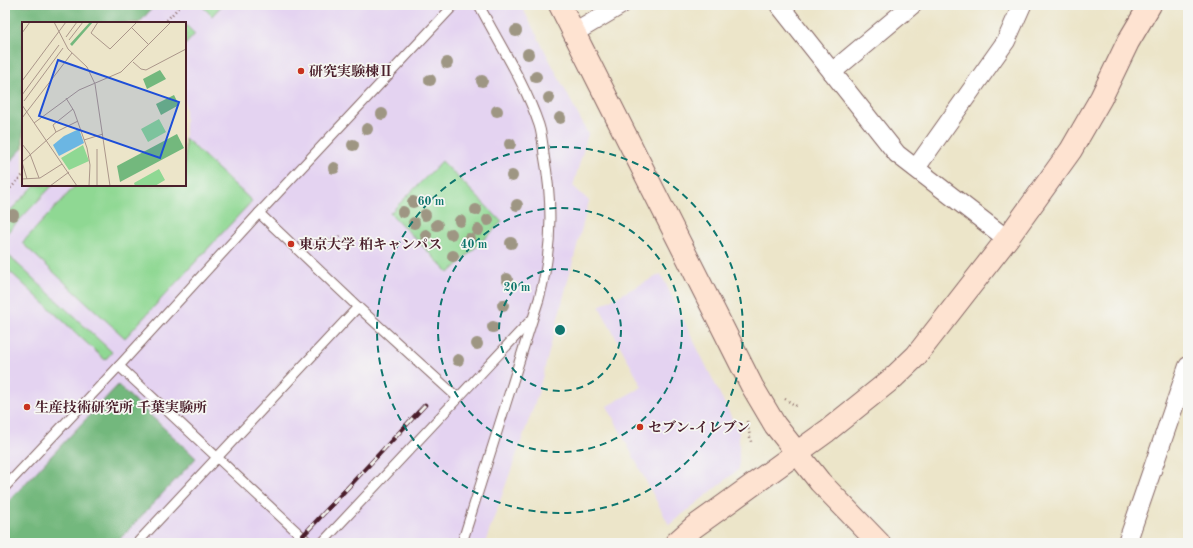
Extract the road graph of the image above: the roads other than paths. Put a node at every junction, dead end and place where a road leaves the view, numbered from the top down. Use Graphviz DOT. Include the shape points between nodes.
graph roads {
  1 [pos="454,5"];
  2 [pos="479,5"];
  3 [pos="560,5"];
  4 [pos="621,5"];
  5 [pos="779,5"];
  6 [pos="912,5"];
  7 [pos="1022,5"];
  8 [pos="1150,5"];
  9 [pos="574,33"];
  10 [pos="832,72"];
  11 [pos="916,168"];
  12 [pos="259,213"];
  13 [pos="1007,239"];
  14 [pos="358,307"];
  15 [pos="533,318"];
  16 [pos="119,366"];
  17 [pos="1188,366"];
  18 [pos="458,398"];
  19 [pos="797,454"];
  20 [pos="218,458"];
  21 [pos="5,487"];
  22 [pos="137,543"];
  23 [pos="309,543"];
  24 [pos="322,543"];
  25 [pos="462,543"];
  26 [pos="676,543"];
  27 [pos="879,543"];
  28 [pos="1128,543"];
  1 -- 12 [label="lane"];
  2 -- 15 [label="lane" via="529,101 542,141 550,202 549,249"];
  3 -- 9 [label="street"];
  4 -- 9 [label="street"];
  5 -- 10 [label="street"];
  6 -- 10 [label="street"];
  7 -- 11 [label="street" via="1006,41"];
  8 -- 13 [label="street" via="1071,150"];
  9 -- 19 [label="street" via="752,386"];
  10 -- 11 [label="street" via="897,154"];
  11 -- 13 [label="street"];
  12 -- 14 [label="lane"];
  12 -- 16 [label="lane"];
  13 -- 19 [label="street" via="916,356 893,378"];
  14 -- 18 [label="lane"];
  14 -- 20 [label="lane"];
  15 -- 18 [label="lane"];
  15 -- 25 [label="lane"];
  16 -- 20 [label="lane"];
  16 -- 21 [label="lane"];
  17 -- 28 [label="street"];
  18 -- 24 [label="lane"];
  19 -- 26 [label="street" via="722,506"];
  19 -- 27 [label="street" via="820,482"];
  20 -- 22 [label="lane"];
  20 -- 23 [label="lane"];
}
